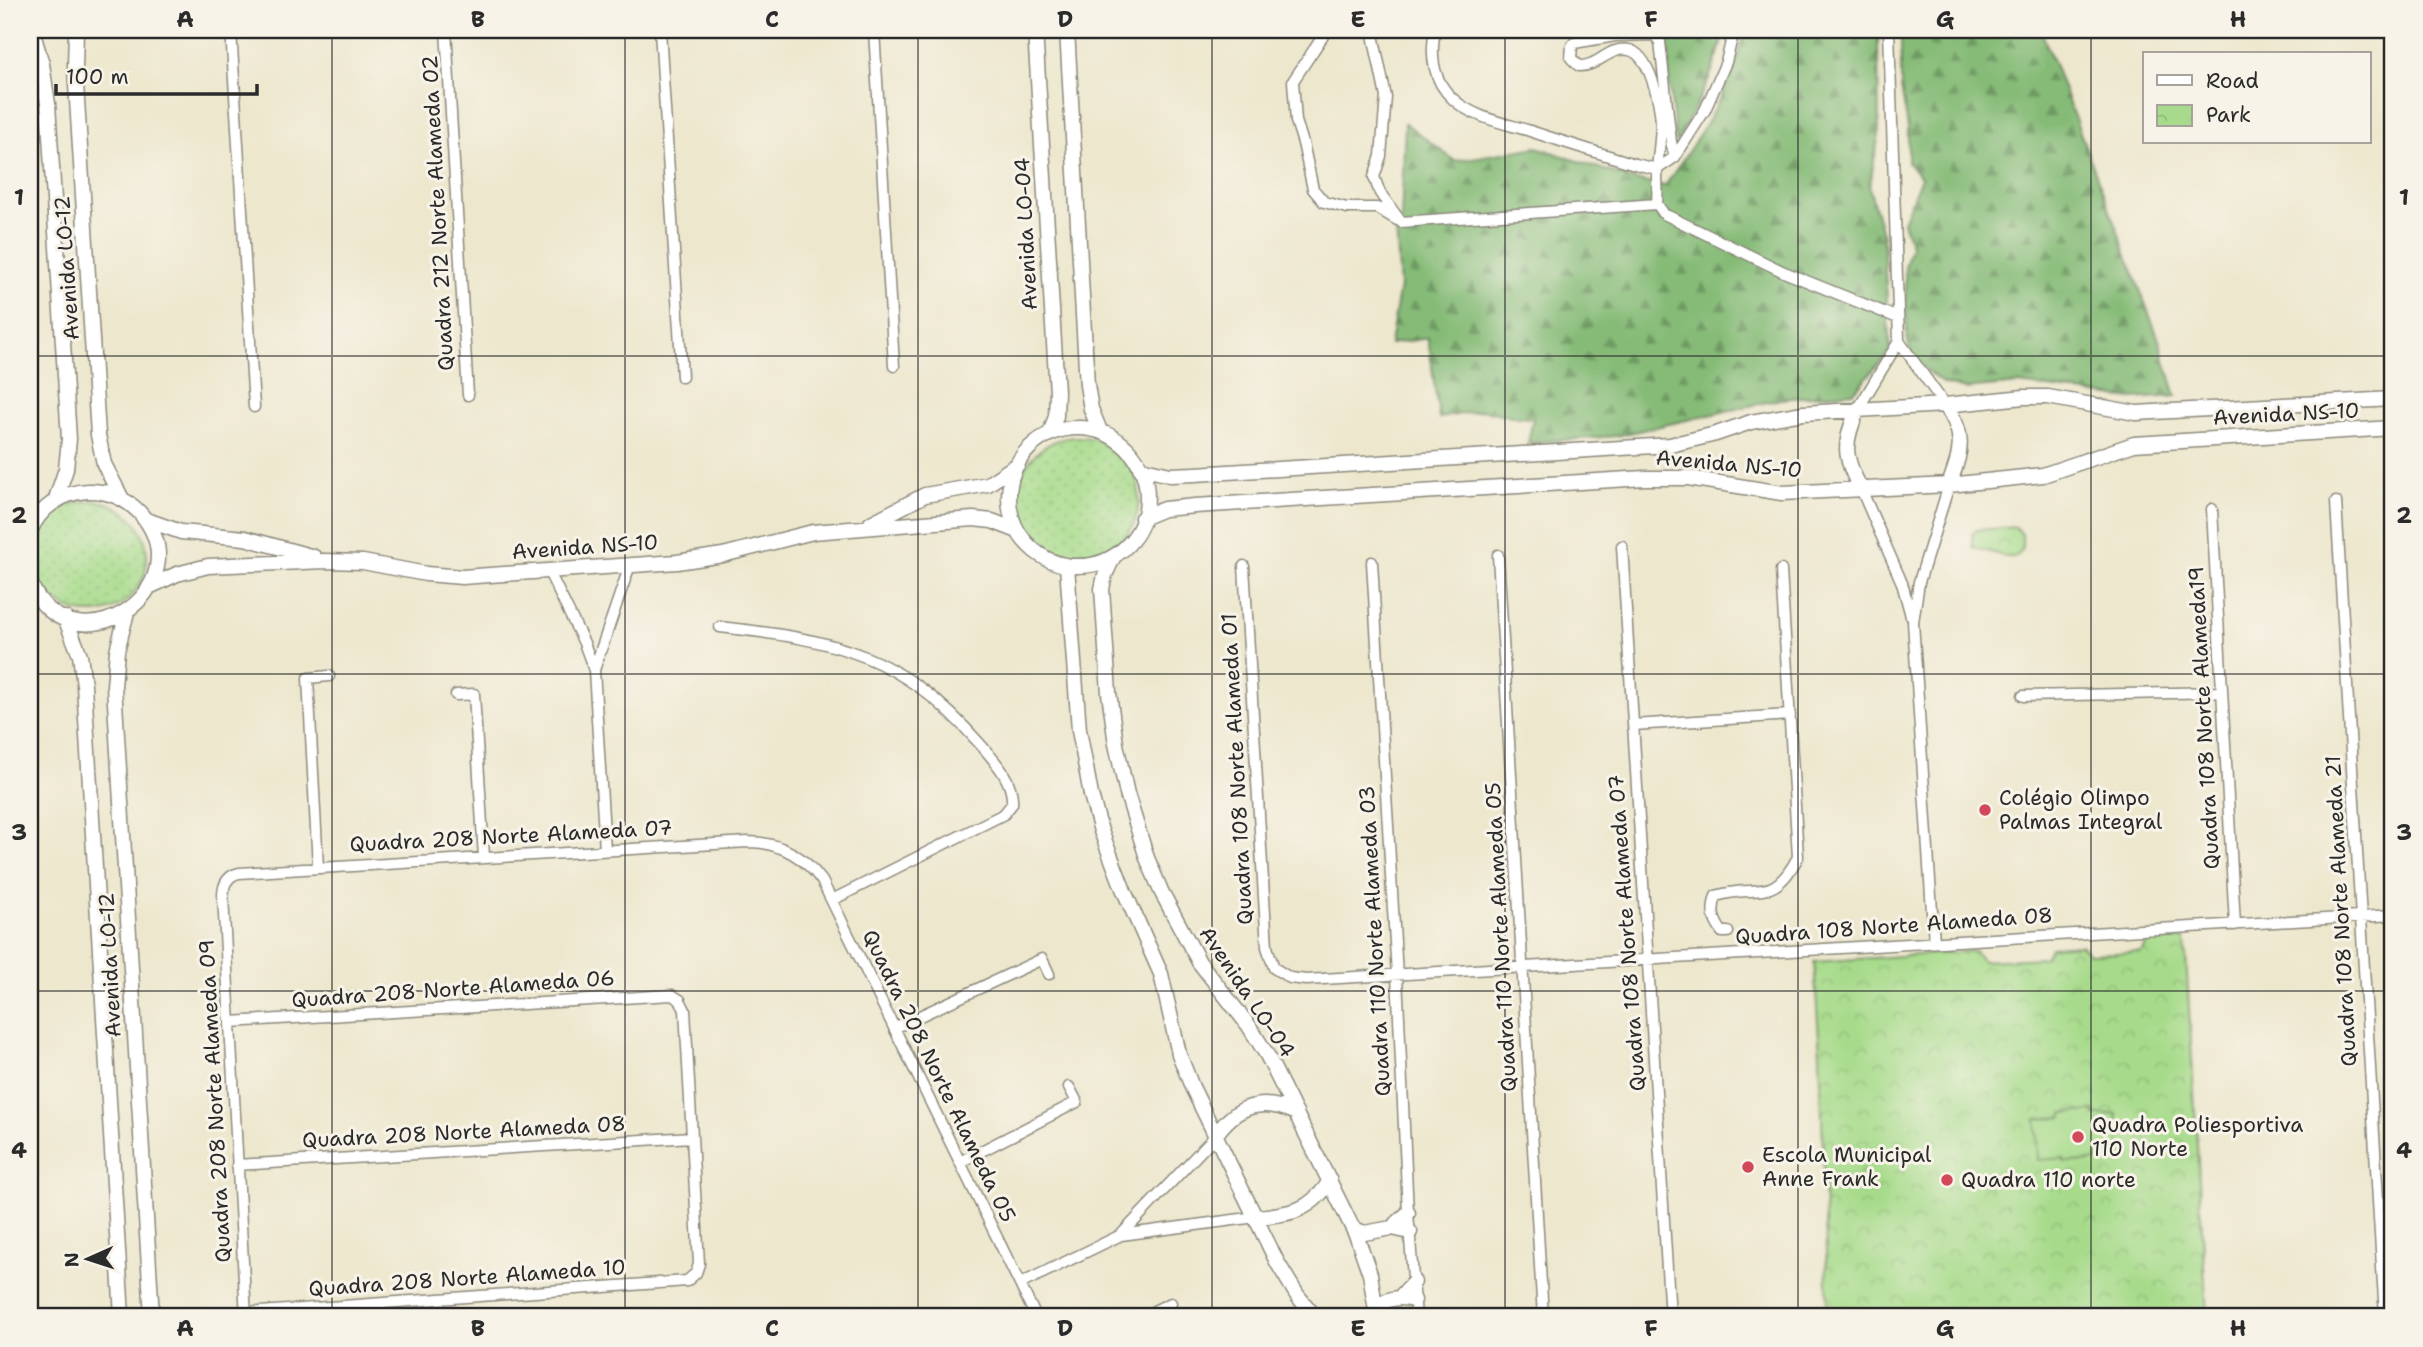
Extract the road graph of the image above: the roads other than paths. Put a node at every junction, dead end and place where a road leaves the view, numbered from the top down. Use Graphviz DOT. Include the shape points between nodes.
graph roads {
  1 [pos="32,30"];
  2 [pos="76,30"];
  3 [pos="231,30"];
  4 [pos="446,30"];
  5 [pos="660,30"];
  6 [pos="874,30"];
  7 [pos="1035,30"];
  8 [pos="1067,30"];
  9 [pos="1372,30"];
  10 [pos="1434,30"];
  11 [pos="1734,30"];
  12 [pos="1889,30"];
  13 [pos="1320,33"];
  14 [pos="1675,157"];
  15 [pos="1657,169"];
  16 [pos="1657,204"];
  17 [pos="1401,222"];
  18 [pos="1899,318"];
  19 [pos="1899,341"];
  20 [pos="894,366"];
  21 [pos="682,377"];
  22 [pos="468,395"];
  23 [pos="2393,399"];
  24 [pos="1945,405"];
  25 [pos="254,407"];
  26 [pos="1858,409"];
  27 [pos="2393,428"];
  28 [pos="1100,431"];
  29 [pos="1050,434"];
  30 [pos="1018,464"];
  31 [pos="1140,468"];
  32 [pos="1949,485"];
  33 [pos="1861,489"];
  34 [pos="122,499"];
  35 [pos="55,502"];
  36 [pos="2336,502"];
  37 [pos="2212,509"];
  38 [pos="1142,518"];
  39 [pos="144,519"];
  40 [pos="846,528"];
  41 [pos="30,529"];
  42 [pos="1018,531"];
  43 [pos="1622,546"];
  44 [pos="1498,555"];
  45 [pos="1113,558"];
  46 [pos="325,561"];
  47 [pos="1372,562"];
  48 [pos="630,565"];
  49 [pos="1067,566"];
  50 [pos="1244,566"];
  51 [pos="548,570"];
  52 [pos="1781,570"];
  53 [pos="149,586"];
  54 [pos="32,589"];
  55 [pos="127,612"];
  56 [pos="65,618"];
  57 [pos="1913,622"];
  58 [pos="720,627"];
  59 [pos="594,670"];
  60 [pos="329,676"];
  61 [pos="2222,692"];
  62 [pos="456,695"];
  63 [pos="2024,696"];
  64 [pos="1790,715"];
  65 [pos="1633,725"];
  66 [pos="605,850"];
  67 [pos="484,857"];
  68 [pos="799,858"];
  69 [pos="318,867"];
  70 [pos="226,883"];
  71 [pos="831,900"];
  72 [pos="2393,915"];
  73 [pos="2360,917"];
  74 [pos="2235,925"];
  75 [pos="1728,932"];
  76 [pos="1934,942"];
  77 [pos="1648,961"];
  78 [pos="1521,968"];
  79 [pos="1049,974"];
  80 [pos="1397,975"];
  81 [pos="230,1022"];
  82 [pos="894,1028"];
  83 [pos="1069,1087"];
  84 [pos="1296,1113"];
  85 [pos="1215,1136"];
  86 [pos="692,1138"];
  87 [pos="960,1162"];
  88 [pos="237,1165"];
  89 [pos="1330,1181"];
  90 [pos="1408,1213"];
  91 [pos="1256,1217"];
  92 [pos="1353,1228"];
  93 [pos="1392,1228"];
  94 [pos="1410,1232"];
  95 [pos="1121,1235"];
  96 [pos="1414,1282"];
  97 [pos="1020,1284"];
  98 [pos="1407,1298"];
  99 [pos="1171,1303"];
  100 [pos="246,1315"];
  101 [pos="122,1317"];
  102 [pos="152,1317"];
  103 [pos="1037,1317"];
  104 [pos="1157,1317"];
  105 [pos="1315,1317"];
  106 [pos="1378,1317"];
  107 [pos="1416,1317"];
  108 [pos="1543,1317"];
  109 [pos="1670,1317"];
  110 [pos="2385,1317"];
  1 -- 35 [label="street, Avenida LO-12" via="48,104 69,439 66,469"];
  2 -- 34 [label="street, Avenida LO-12" via="98,435 104,464"];
  3 -- 25 [label="street"];
  4 -- 22 [label="street, Quadra 212 Norte Alameda 02"];
  5 -- 21 [label="street"];
  6 -- 20 [label="street"];
  7 -- 29 [label="street, Avenida LO-04" via="1057,392"];
  8 -- 28 [label="street" via="1087,385"];
  9 -- 17 [label="street" via="1386,97 1381,156 1374,177"];
  10 -- 15 [label="street" via="1432,54 1439,79 1454,101 1469,110"];
  11 -- 14 [label="street" via="1716,88"];
  12 -- 18 [label="street"];
  13 -- 17 [label="street" via="1293,81 1296,121 1313,189 1324,202 1377,208"];
  14 -- 15 [label="street"];
  14 -- 15 [label="street" via="1658,38 1637,34 1574,43 1571,58 1579,66 1588,66 1616,50 1630,50 1642,59 1658,101"];
  15 -- 16 [label="street"];
  16 -- 17 [label="street"];
  16 -- 18 [label="street" via="1672,220"];
  18 -- 19 [label="street"];
  19 -- 24 [label="street"];
  19 -- 26 [label="street"];
  23 -- 24 [label="street, Avenida NS-10" via="2136,413 2048,397"];
  24 -- 26 [label="street, Avenida NS-10"];
  24 -- 32 [label="street" via="1961,440"];
  26 -- 31 [label="street, Avenida NS-10" via="1776,416 1670,445 1195,474"];
  26 -- 33 [label="street" via="1846,451"];
  27 -- 32 [label="street, Avenida NS-10" via="2134,444 2043,475"];
  28 -- 29 [label="street" via="1067,429"];
  28 -- 31 [label="street" via="1124,447"];
  29 -- 30 [label="street, Avenida NS-10" via="1031,447"];
  30 -- 40 [label="street, Avenida NS-10" via="988,484 930,494 877,521"];
  30 -- 42 [label="street" via="1010,498"];
  31 -- 38 [label="street" via="1146,497"];
  32 -- 33 [label="street, Avenida NS-10"];
  32 -- 57 [label="street" via="1919,582"];
  33 -- 38 [label="street, Avenida NS-10" via="1782,493 1688,478 1645,478 1186,506"];
  33 -- 57 [label="street" via="1902,583"];
  34 -- 35 [label="street, Avenida NS-10" via="87,491"];
  34 -- 39 [label="street, Avenida NS-10"];
  35 -- 41 [label="street, Avenida NS-10"];
  36 -- 73 [label="street, Quadra 108 Norte Alameda 21"];
  37 -- 61 [label="street, Quadra 108 Norte Alameda19"];
  38 -- 45 [label="street" via="1131,541"];
  39 -- 46 [label="street, Avenida NS-10" via="176,530 245,538"];
  39 -- 53 [label="street, Avenida NS-10" via="156,551"];
  40 -- 42 [label="street, Avenida NS-10" via="973,519"];
  40 -- 48 [label="street, Avenida NS-10" via="703,559"];
  42 -- 49 [label="street, Avenida NS-10" via="1036,552"];
  43 -- 65 [label="street, Quadra 108 Norte Alameda 07"];
  44 -- 78 [label="street, Quadra 110 Norte Alameda 05"];
  45 -- 49 [label="street"];
  45 -- 84 [label="street, Avenida LO-04" via="1102,589 1109,693 1121,770 1141,842 1188,944 1256,1036"];
  46 -- 51 [label="street, Avenida NS-10" via="363,562 447,577"];
  46 -- 53 [label="street, Avenida NS-10" via="208,566"];
  47 -- 80 [label="street, Quadra 110 Norte Alameda 03"];
  48 -- 51 [label="street, Avenida NS-10"];
  48 -- 59 [label="street"];
  49 -- 85 [label="street" via="1075,694 1091,795 1119,879 1161,974 1186,1074"];
  50 -- 80 [label="street, Quadra 108 Norte Alameda 01" via="1269,958 1274,968 1290,978"];
  51 -- 59 [label="street"];
  52 -- 64 [label="street"];
  53 -- 55 [label="street, Avenida NS-10"];
  54 -- 56 [label="street"];
  55 -- 56 [label="street" via="96,623"];
  55 -- 102 [label="street, Avenida LO-12" via="114,686"];
  56 -- 101 [label="street, Avenida LO-12" via="80,655 84,685"];
  57 -- 76 [label="street"];
  58 -- 71 [label="street" via="823,642 905,676 961,723 1011,788 1012,804 1004,814"];
  59 -- 66 [label="street"];
  60 -- 69 [label="street" via="308,678"];
  61 -- 63 [label="street"];
  61 -- 74 [label="street, Quadra 108 Norte Alameda19"];
  62 -- 67 [label="street" via="474,694"];
  64 -- 65 [label="street"];
  64 -- 75 [label="street" via="1798,858 1779,885 1716,896 1713,920 1722,932"];
  65 -- 77 [label="street, Quadra 108 Norte Alameda 07"];
  66 -- 67 [label="street, Quadra 208 Norte Alameda 07"];
  66 -- 68 [label="street, Quadra 208 Norte Alameda 07" via="754,842 781,846"];
  67 -- 69 [label="street, Quadra 208 Norte Alameda 07"];
  68 -- 71 [label="street, Quadra 208 Norte Alameda 05" via="818,876"];
  69 -- 70 [label="street, Quadra 208 Norte Alameda 07" via="236,873"];
  70 -- 81 [label="street, Quadra 208 Norte Alameda 09"];
  71 -- 82 [label="street, Quadra 208 Norte Alameda 05"];
  72 -- 73 [label="street, Quadra 108 Norte Alameda 08"];
  73 -- 74 [label="street, Quadra 108 Norte Alameda 08"];
  73 -- 110 [label="street, Quadra 108 Norte Alameda 21"];
  74 -- 76 [label="street, Quadra 108 Norte Alameda 08"];
  76 -- 77 [label="street, Quadra 108 Norte Alameda 08"];
  77 -- 78 [label="street, Quadra 108 Norte Alameda 08"];
  77 -- 109 [label="street, Quadra 108 Norte Alameda 07"];
  78 -- 80 [label="street, Quadra 108 Norte Alameda 08"];
  78 -- 108 [label="street, Quadra 110 Norte Alameda 05"];
  79 -- 82 [label="street" via="1042,959"];
  80 -- 90 [label="street, Quadra 110 Norte Alameda 03"];
  81 -- 86 [label="street, Quadra 208 Norte Alameda 06" via="667,995 678,999 685,1011"];
  81 -- 88 [label="street, Quadra 208 Norte Alameda 09"];
  82 -- 87 [label="street, Quadra 208 Norte Alameda 05"];
  83 -- 87 [label="street" via="1077,1102"];
  84 -- 85 [label="street" via="1276,1106 1254,1106 1234,1114"];
  84 -- 89 [label="street, Avenida LO-04"];
  85 -- 91 [label="street"];
  85 -- 95 [label="street"];
  86 -- 88 [label="street, Quadra 208 Norte Alameda 08"];
  86 -- 100 [label="street, Quadra 208 Norte Alameda 10" via="699,1264 691,1278"];
  87 -- 97 [label="street, Quadra 208 Norte Alameda 05"];
  88 -- 100 [label="street, Quadra 208 Norte Alameda 09"];
  89 -- 91 [label="street" via="1309,1206"];
  89 -- 92 [label="street, Avenida LO-04"];
  90 -- 93 [label="street"];
  90 -- 94 [label="street, Quadra 110 Norte Alameda 03"];
  91 -- 95 [label="street"];
  91 -- 105 [label="street" via="1287,1280"];
  92 -- 93 [label="street" via="1364,1233"];
  92 -- 106 [label="street, Avenida LO-04" via="1366,1260"];
  93 -- 94 [label="street"];
  94 -- 96 [label="street, Quadra 110 Norte Alameda 03"];
  95 -- 97 [label="street"];
  96 -- 98 [label="street"];
  97 -- 103 [label="street, Quadra 208 Norte Alameda 05"];
  98 -- 106 [label="street" via="1384,1302"];
  98 -- 107 [label="street"];
  99 -- 104 [label="street" via="1154,1311"];
}
